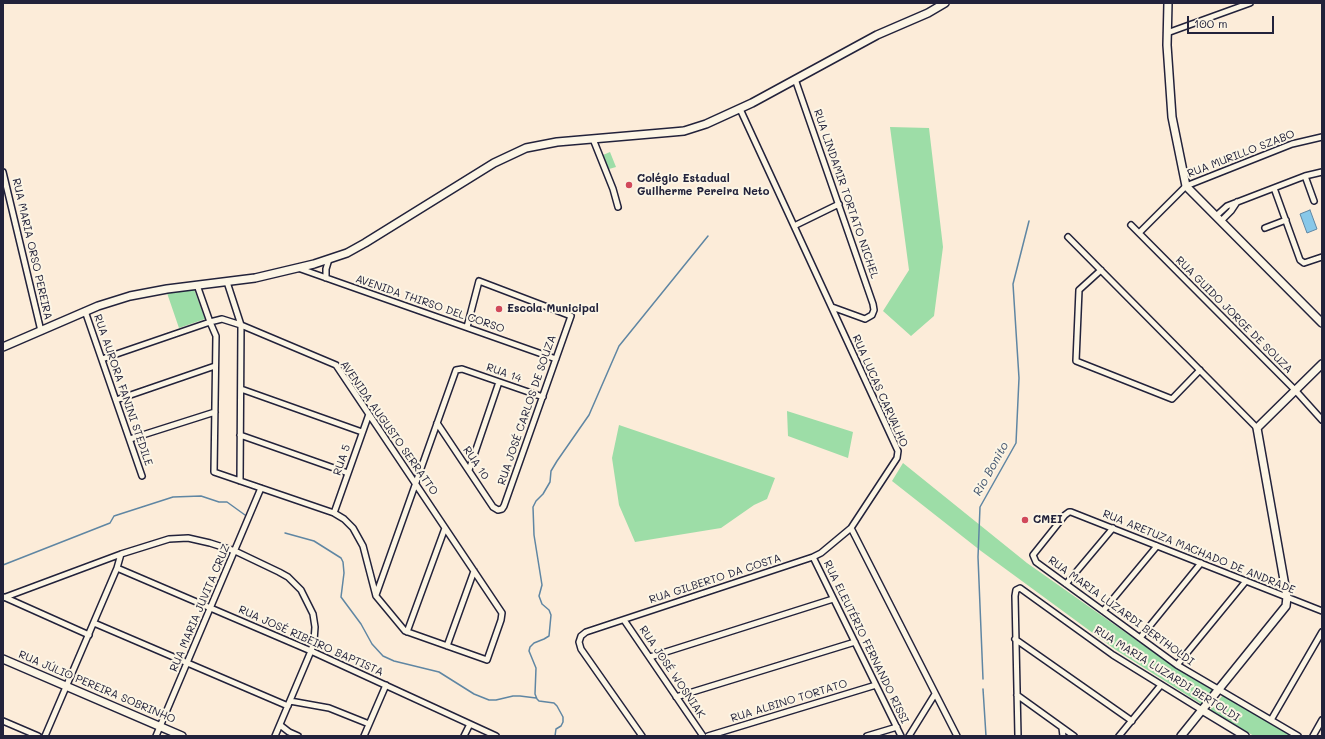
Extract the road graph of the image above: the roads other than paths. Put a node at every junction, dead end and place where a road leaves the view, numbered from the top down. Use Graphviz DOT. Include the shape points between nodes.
graph roads {
  1 [pos="945,3"];
  2 [pos="1168,3"];
  3 [pos="1250,3"];
  4 [pos="1167,32"];
  5 [pos="796,79"];
  6 [pos="740,109"];
  7 [pos="1322,137"];
  8 [pos="593,139"];
  9 [pos="3,172"];
  10 [pos="1322,172"];
  11 [pos="1305,176"];
  12 [pos="1186,186"];
  13 [pos="1274,188"];
  14 [pos="1314,201"];
  15 [pos="839,204"];
  16 [pos="618,207"];
  17 [pos="1218,218"];
  18 [pos="1286,220"];
  19 [pos="1131,225"];
  20 [pos="794,226"];
  21 [pos="1265,228"];
  22 [pos="1139,233"];
  23 [pos="1068,237"];
  24 [pos="1322,257"];
  25 [pos="329,259"];
  26 [pos="298,268"];
  27 [pos="1100,270"];
  28 [pos="326,278"];
  29 [pos="227,282"];
  30 [pos="196,285"];
  31 [pos="832,307"];
  32 [pos="85,312"];
  33 [pos="210,322"];
  34 [pos="1322,323"];
  35 [pos="241,325"];
  36 [pos="467,328"];
  37 [pos="41,331"];
  38 [pos="3,347"];
  39 [pos="102,359"];
  40 [pos="556,359"];
  41 [pos="1322,364"];
  42 [pos="215,366"];
  43 [pos="1200,370"];
  44 [pos="499,382"];
  45 [pos="240,388"];
  46 [pos="1295,390"];
  47 [pos="542,398"];
  48 [pos="116,400"];
  49 [pos="215,412"];
  50 [pos="369,414"];
  51 [pos="1322,420"];
  52 [pos="437,423"];
  53 [pos="1257,428"];
  54 [pos="362,432"];
  55 [pos="240,435"];
  56 [pos="130,439"];
  57 [pos="469,470"];
  58 [pos="348,473"];
  59 [pos="142,476"];
  60 [pos="240,481"];
  61 [pos="416,484"];
  62 [pos="261,488"];
  63 [pos="500,510"];
  64 [pos="334,513"];
  65 [pos="445,528"];
  66 [pos="851,528"];
  67 [pos="1113,528"];
  68 [pos="1157,546"];
  69 [pos="235,551"];
  70 [pos="121,554"];
  71 [pos="813,557"];
  72 [pos="1033,558"];
  73 [pos="1202,563"];
  74 [pos="117,568"];
  75 [pos="474,571"];
  76 [pos="1246,581"];
  77 [pos="1066,584"];
  78 [pos="376,596"];
  79 [pos="4,597"];
  80 [pos="1287,597"];
  81 [pos="833,599"];
  82 [pos="211,608"];
  83 [pos="1103,611"];
  84 [pos="1322,611"];
  85 [pos="624,620"];
  86 [pos="94,623"];
  87 [pos="407,632"];
  88 [pos="1322,632"];
  89 [pos="89,635"];
  90 [pos="1140,638"];
  91 [pos="1016,639"];
  92 [pos="855,642"];
  93 [pos="447,646"];
  94 [pos="311,651"];
  95 [pos="650,657"];
  96 [pos="3,659"];
  97 [pos="187,664"];
  98 [pos="1177,665"];
  99 [pos="386,685"];
  100 [pos="876,685"];
  101 [pos="1161,685"];
  102 [pos="66,686"];
  103 [pos="1219,690"];
  104 [pos="935,694"];
  105 [pos="1017,695"];
  106 [pos="676,697"];
  107 [pos="289,704"];
  108 [pos="1202,710"];
  109 [pos="1270,720"];
  110 [pos="1322,720"];
  111 [pos="3,721"];
  112 [pos="1132,721"];
  113 [pos="369,724"];
  114 [pos="470,724"];
  115 [pos="280,725"];
  116 [pos="160,727"];
  117 [pos="897,727"];
  118 [pos="1062,728"];
  119 [pos="38,736"];
  120 [pos="45,736"];
  121 [pos="156,736"];
  122 [pos="182,736"];
  123 [pos="275,736"];
  124 [pos="298,736"];
  125 [pos="364,736"];
  126 [pos="464,736"];
  127 [pos="496,736"];
  128 [pos="642,736"];
  129 [pos="703,736"];
  130 [pos="708,736"];
  131 [pos="867,736"];
  132 [pos="901,736"];
  133 [pos="909,736"];
  134 [pos="957,736"];
  135 [pos="1018,736"];
  136 [pos="1063,736"];
  137 [pos="1074,736"];
  138 [pos="1119,736"];
  139 [pos="1181,736"];
  140 [pos="1245,736"];
  141 [pos="1298,736"];
  142 [pos="1313,736"];
  1 -- 5 [label="main road"];
  2 -- 4 [label="main road"];
  3 -- 4 [label="street"];
  4 -- 12 [label="main road" via="1172,117"];
  5 -- 6 [label="main road"];
  5 -- 15 [label="street, RUA LINDAMIR TORTATO NICHEL"];
  6 -- 8 [label="main road" via="706,124 684,130"];
  6 -- 20 [label="street, RUA LUCAS CARVALHO"];
  7 -- 12 [label="street, RUA MURILLO SZABO" via="1292,144"];
  8 -- 16 [label="street"];
  8 -- 25 [label="main road" via="547,143 504,157 365,243"];
  9 -- 37 [label="street, RUA MARIA ORSO PEREIRA"];
  10 -- 11 [label="street"];
  11 -- 13 [label="street"];
  11 -- 14 [label="street"];
  12 -- 17 [label="main road"];
  12 -- 22 [label="street, RUA MURILLO SZABO"];
  13 -- 17 [label="street" via="1225,207"];
  13 -- 18 [label="street"];
  15 -- 20 [label="street"];
  15 -- 31 [label="street, RUA LINDAMIR TORTATO NICHEL" via="874,310 868,318 861,318"];
  17 -- 34 [label="main road"];
  18 -- 21 [label="street"];
  18 -- 24 [label="street" via="1302,262"];
  19 -- 22 [label="street, RUA GUIDO JORGE DE SOUZA"];
  20 -- 31 [label="street, RUA LUCAS CARVALHO"];
  22 -- 46 [label="street, RUA GUIDO JORGE DE SOUZA"];
  23 -- 27 [label="street"];
  25 -- 26 [label="main road"];
  25 -- 28 [label="street"];
  26 -- 28 [label="street, AVENIDA THIRSO DEL CORSO"];
  26 -- 29 [label="main road"];
  27 -- 43 [label="street"];
  27 -- 43 [label="street" via="1079,290 1076,360 1172,398"];
  28 -- 36 [label="street, AVENIDA THIRSO DEL CORSO"];
  29 -- 30 [label="main road"];
  29 -- 35 [label="street"];
  30 -- 32 [label="main road" via="130,296"];
  30 -- 33 [label="street"];
  31 -- 66 [label="street, RUA LUCAS CARVALHO" via="898,451 897,458"];
  32 -- 37 [label="main road"];
  32 -- 39 [label="street, RUA AURORA FANINI STEDILE"];
  33 -- 35 [label="street, AVENIDA AUGUSTO SERRATTO" via="222,319"];
  33 -- 39 [label="street, AVENIDA AUGUSTO SERRATTO"];
  33 -- 42 [label="street" via="216,336"];
  35 -- 45 [label="street"];
  35 -- 50 [label="street, AVENIDA AUGUSTO SERRATTO" via="336,365"];
  36 -- 40 [label="street, AVENIDA THIRSO DEL CORSO"];
  36 -- 40 [label="street, RUA JOSÉ CARLOS DE SOUZA" via="480,281 571,316"];
  37 -- 38 [label="main road"];
  39 -- 48 [label="street, RUA AURORA FANINI STEDILE"];
  40 -- 47 [label="street, RUA JOSÉ CARLOS DE SOUZA"];
  41 -- 46 [label="main road"];
  42 -- 48 [label="street"];
  42 -- 49 [label="street"];
  43 -- 53 [label="street"];
  44 -- 47 [label="street, RUA 14"];
  44 -- 52 [label="street, RUA 14" via="458,368"];
  44 -- 57 [label="street"];
  45 -- 54 [label="street"];
  45 -- 55 [label="street"];
  46 -- 51 [label="street, RUA GUIDO JORGE DE SOUZA"];
  46 -- 53 [label="main road"];
  47 -- 63 [label="street, RUA JOSÉ CARLOS DE SOUZA" via="504,506"];
  48 -- 56 [label="street, RUA AURORA FANINI STEDILE"];
  49 -- 56 [label="street"];
  49 -- 60 [label="street" via="214,472"];
  50 -- 54 [label="street, RUA 5"];
  50 -- 61 [label="street, AVENIDA AUGUSTO SERRATTO"];
  52 -- 57 [label="street, RUA 10"];
  52 -- 61 [label="street"];
  53 -- 80 [label="main road"];
  54 -- 58 [label="street, RUA 5"];
  55 -- 58 [label="street"];
  55 -- 60 [label="street"];
  56 -- 59 [label="street, RUA AURORA FANINI STEDILE"];
  57 -- 63 [label="street, RUA 10" via="494,507"];
  58 -- 64 [label="street, RUA 5"];
  60 -- 62 [label="street"];
  61 -- 65 [label="street, AVENIDA AUGUSTO SERRATTO"];
  61 -- 78 [label="street"];
  62 -- 64 [label="street"];
  62 -- 69 [label="street, RUA MARIA JUVITA CRUZ"];
  64 -- 78 [label="street" via="349,523 360,539"];
  65 -- 75 [label="street, AVENIDA AUGUSTO SERRATTO"];
  65 -- 87 [label="street"];
  66 -- 71 [label="street, RUA GILBERTO DA COSTA"];
  66 -- 104 [label="street"];
  67 -- 68 [label="street, RUA ARETUZA MACHADO DE ANDRADE"];
  67 -- 72 [label="street, RUA ARETUZA MACHADO DE ANDRADE" via="1069,512 1033,553"];
  67 -- 77 [label="street"];
  68 -- 73 [label="street, RUA ARETUZA MACHADO DE ANDRADE"];
  68 -- 83 [label="street"];
  69 -- 70 [label="street" via="199,540 179,538"];
  69 -- 82 [label="street, RUA MARIA JUVITA CRUZ"];
  69 -- 94 [label="street" via="288,577 301,590 314,620 315,634"];
  70 -- 74 [label="street"];
  70 -- 79 [label="street"];
  71 -- 81 [label="street, RUA ELEUTÉRIO FERNANDO RISSI"];
  71 -- 85 [label="street, RUA GILBERTO DA COSTA"];
  72 -- 77 [label="street, RUA MARIA LUZARDI BERTHOLDI"];
  73 -- 76 [label="street, RUA ARETUZA MACHADO DE ANDRADE"];
  73 -- 90 [label="street"];
  74 -- 82 [label="street, RUA JOSÉ RIBEIRO BAPTISTA"];
  74 -- 86 [label="street"];
  75 -- 93 [label="street"];
  75 -- 93 [label="street, AVENIDA AUGUSTO SERRATTO" via="502,613 487,660"];
  76 -- 80 [label="street, RUA ARETUZA MACHADO DE ANDRADE"];
  76 -- 98 [label="street"];
  77 -- 83 [label="street, RUA MARIA LUZARDI BERTHOLDI"];
  78 -- 87 [label="street"];
  79 -- 89 [label="street"];
  80 -- 84 [label="street, RUA ARETUZA MACHADO DE ANDRADE"];
  80 -- 103 [label="main road" via="1285,610"];
  81 -- 92 [label="street, RUA ELEUTÉRIO FERNANDO RISSI"];
  81 -- 95 [label="street"];
  82 -- 94 [label="street, RUA JOSÉ RIBEIRO BAPTISTA"];
  82 -- 97 [label="street, RUA MARIA JUVITA CRUZ"];
  83 -- 90 [label="street, RUA MARIA LUZARDI BERTHOLDI"];
  85 -- 95 [label="street, RUA JOSÉ WOSNIAK"];
  85 -- 128 [label="street, RUA GILBERTO DA COSTA" via="586,632 579,642 581,649"];
  86 -- 89 [label="street"];
  86 -- 97 [label="street"];
  87 -- 93 [label="street"];
  88 -- 109 [label="street"];
  89 -- 102 [label="street"];
  90 -- 98 [label="street, RUA MARIA LUZARDI BERTHOLDI"];
  91 -- 101 [label="street, RUA MARIA LUZARDI BERTOLDI" via="1015,594 1020,588 1113,655"];
  91 -- 105 [label="street"];
  91 -- 112 [label="street"];
  92 -- 100 [label="street, RUA ELEUTÉRIO FERNANDO RISSI"];
  92 -- 106 [label="street"];
  94 -- 99 [label="street, RUA JOSÉ RIBEIRO BAPTISTA"];
  94 -- 107 [label="street"];
  95 -- 106 [label="street, RUA JOSÉ WOSNIAK"];
  96 -- 102 [label="main road, RUA JÚLIO PEREIRA SOBRINHO"];
  97 -- 107 [label="street"];
  97 -- 116 [label="street, RUA MARIA JUVITA CRUZ"];
  98 -- 103 [label="street, RUA MARIA LUZARDI BERTHOLDI"];
  99 -- 113 [label="street"];
  99 -- 114 [label="street, RUA JOSÉ RIBEIRO BAPTISTA"];
  100 -- 117 [label="street, RUA ELEUTÉRIO FERNANDO RISSI"];
  100 -- 130 [label="street, RUA ALBINO TORTATO"];
  101 -- 108 [label="street, RUA MARIA LUZARDI BERTOLDI"];
  101 -- 112 [label="street"];
  102 -- 116 [label="main road, RUA JÚLIO PEREIRA SOBRINHO"];
  102 -- 120 [label="street"];
  103 -- 108 [label="main road"];
  103 -- 109 [label="street, RUA MARIA LUZARDI BERTOLDI"];
  104 -- 133 [label="street"];
  104 -- 134 [label="street"];
  105 -- 118 [label="street"];
  105 -- 135 [label="street"];
  106 -- 129 [label="street, RUA JOSÉ WOSNIAK"];
  107 -- 113 [label="street" via="329,708"];
  107 -- 115 [label="street"];
  108 -- 139 [label="main road"];
  108 -- 140 [label="main road, RUA MARIA LUZARDI BERTOLDI"];
  109 -- 141 [label="street, RUA MARIA LUZARDI BERTOLDI"];
  110 -- 142 [label="street"];
  111 -- 119 [label="street"];
  112 -- 138 [label="street"];
  113 -- 125 [label="street"];
  114 -- 126 [label="street"];
  114 -- 127 [label="street, RUA JOSÉ RIBEIRO BAPTISTA"];
  115 -- 123 [label="street"];
  115 -- 124 [label="street"];
  116 -- 121 [label="street, RUA MARIA JUVITA CRUZ"];
  116 -- 122 [label="main road, RUA JÚLIO PEREIRA SOBRINHO"];
  117 -- 131 [label="street"];
  117 -- 132 [label="street, RUA ELEUTÉRIO FERNANDO RISSI"];
  118 -- 136 [label="street"];
  118 -- 137 [label="street"];
}
